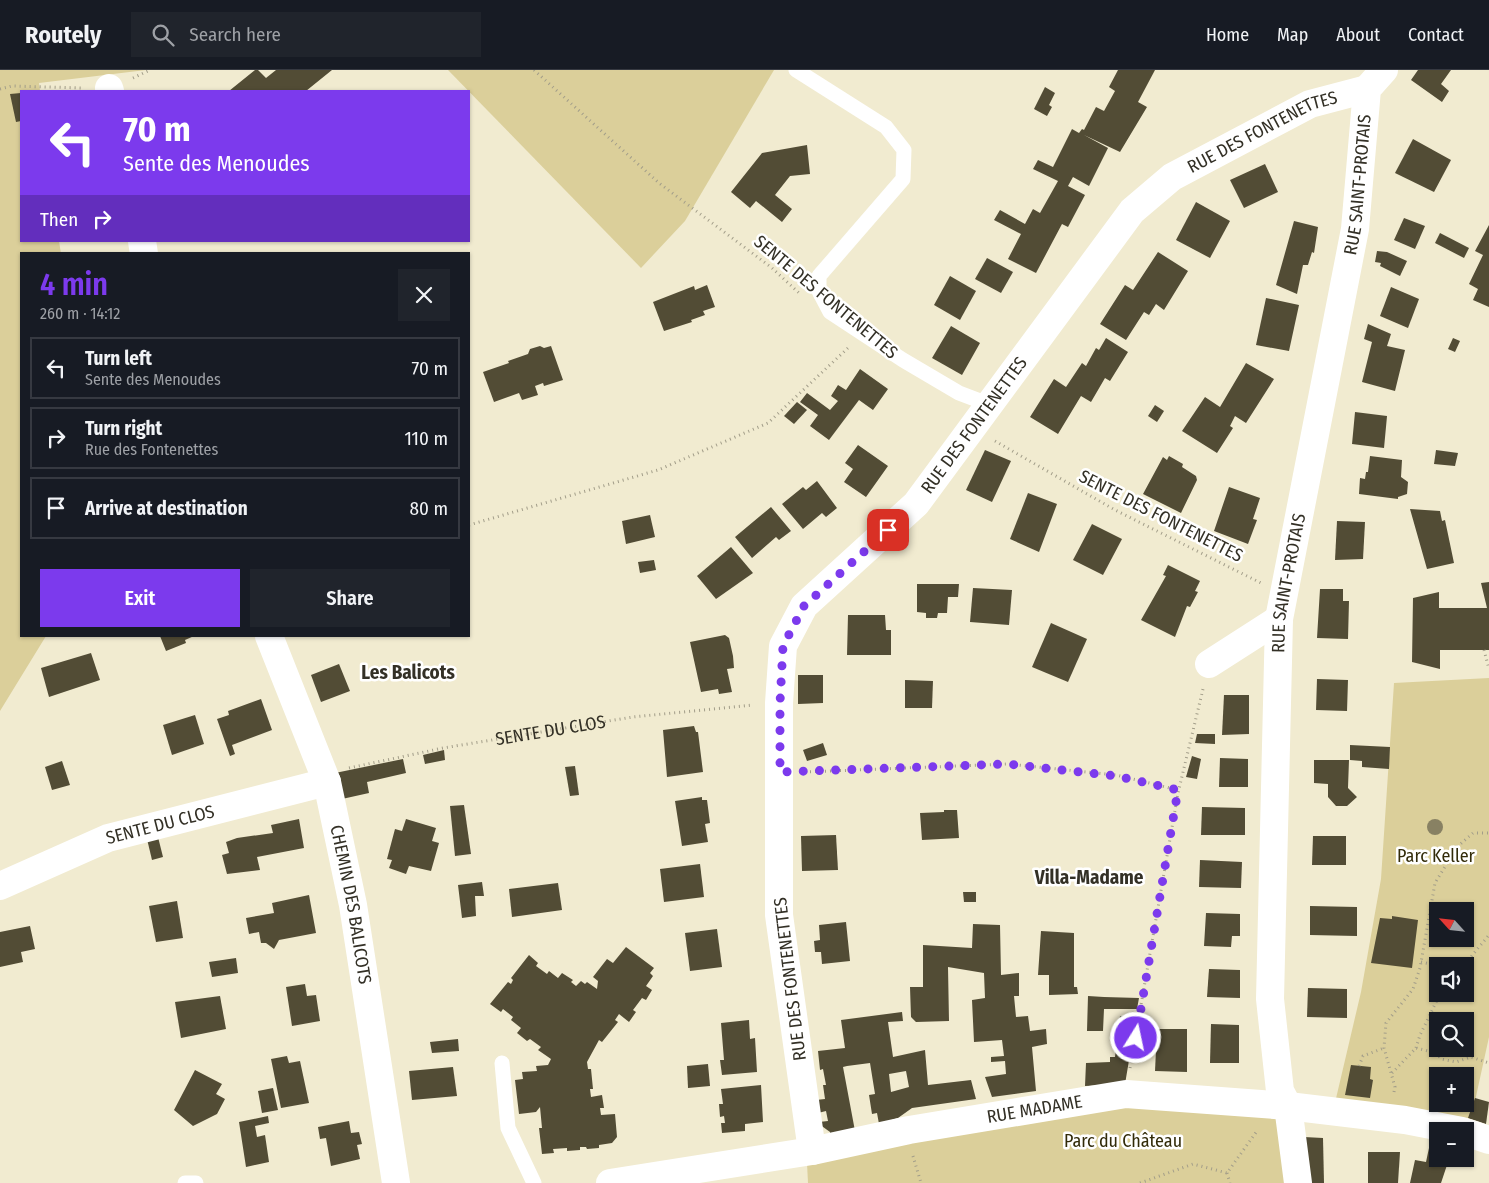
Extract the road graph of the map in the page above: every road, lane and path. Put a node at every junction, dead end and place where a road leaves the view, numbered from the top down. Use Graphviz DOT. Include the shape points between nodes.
graph roads {
  1 [pos="534,70"];
  2 [pos="796,70"];
  3 [pos="1348,70"];
  4 [pos="1376,79"];
  5 [pos="0,89"];
  6 [pos="109,90"];
  7 [pos="805,298"];
  8 [pos="853,343"];
  9 [pos="988,404"];
  10 [pos="972,428"];
  11 [pos="470,525"];
  12 [pos="1281,607"];
  13 [pos="269,637"];
  14 [pos="1484,650"];
  15 [pos="1209,664"];
  16 [pos="1489,669"];
  17 [pos="780,703"];
  18 [pos="780,772"];
  19 [pos="326,778"];
  20 [pos="1178,790"];
  21 [pos="1489,833"];
  22 [pos="0,886"];
  23 [pos="1489,935"];
  24 [pos="1471,957"];
  25 [pos="1421,962"];
  26 [pos="1429,964"];
  27 [pos="1436,1002"];
  28 [pos="1384,1048"];
  29 [pos="1416,1048"];
  30 [pos="502,1063"];
  31 [pos="1489,1063"];
  32 [pos="1359,1066"];
  33 [pos="1392,1073"];
  34 [pos="1126,1094"];
  35 [pos="1285,1106"];
  36 [pos="1389,1118"];
  37 [pos="1429,1125"];
  38 [pos="1474,1135"];
  39 [pos="1489,1140"];
  40 [pos="812,1151"];
  41 [pos="1227,1173"];
  42 [pos="185,1183"];
  43 [pos="196,1183"];
  44 [pos="396,1183"];
  45 [pos="534,1183"];
  46 [pos="610,1183"];
  47 [pos="1140,1183"];
  48 [pos="1230,1183"];
  49 [pos="1298,1183"];
  1 -- 7 [label="path, SENTE DES FONTENETTES" via="659,183 772,268"];
  2 -- 9 [label="lane" via="886,127 904,150 903,179 819,276 819,291 830,312 959,393"];
  3 -- 4 [label="street"];
  4 -- 9 [label="street, RUE DES FONTENETTES" via="1310,104 1172,178 1132,211"];
  4 -- 12 [label="street, RUE SAINT-PROTAIS" via="1355,229"];
  5 -- 6 [label="path" via="12,86"];
  8 -- 11 [label="path" via="768,423 658,470"];
  9 -- 10 [label="street, RUE DES FONTENETTES"];
  10 -- 12 [label="path, SENTE DES FONTENETTES"];
  10 -- 17 [label="street, RUE DES FONTENETTES" via="916,504 804,606 783,646"];
  12 -- 15 [label="street"];
  12 -- 35 [label="street, RUE SAINT-PROTAIS" via="1270,999 1280,1091"];
  13 -- 19 [label="street, CHEMIN DES BALICOTS"];
  14 -- 16 [label="path"];
  15 -- 20 [label="path"];
  17 -- 18 [label="street, RUE DES FONTENETTES"];
  17 -- 19 [label="path, SENTE DU CLOS" via="632,717 443,748"];
  18 -- 20 [label="path" via="1008,764 1116,776"];
  18 -- 40 [label="street, RUE DES FONTENETTES" via="779,915"];
  19 -- 22 [label="street, SENTE DU CLOS" via="108,838"];
  19 -- 44 [label="street, CHEMIN DES BALICOTS" via="354,905"];
  20 -- 34 [label="path"];
  21 -- 25 [label="path" via="1473,833 1457,847 1435,883"];
  23 -- 24 [label="path"];
  25 -- 26 [label="path"];
  25 -- 28 [label="path" via="1413,989 1386,1023"];
  27 -- 29 [label="path"];
  28 -- 32 [label="path" via="1363,1056"];
  28 -- 33 [label="path"];
  29 -- 31 [label="path" via="1436,1053 1441,1059 1456,1062 1471,1057"];
  29 -- 33 [label="path"];
  30 -- 45 [label="lane" via="508,1128"];
  33 -- 36 [label="path" via="1395,1087"];
  34 -- 35 [label="street, RUE MADAME"];
  34 -- 40 [label="street, RUE MADAME" via="909,1130"];
  35 -- 36 [label="street, RUE MADAME"];
  35 -- 41 [label="path" via="1252,1137"];
  35 -- 49 [label="street, RUE SAINT-PROTAIS"];
  36 -- 37 [label="street, RUE MADAME"];
  38 -- 39 [label="street, RUE MADAME"];
  40 -- 46 [label="street, RUE MADAME"];
  41 -- 47 [label="path" via="1193,1164"];
  41 -- 48 [label="path"];
  42 -- 43 [label="lane"];
}
